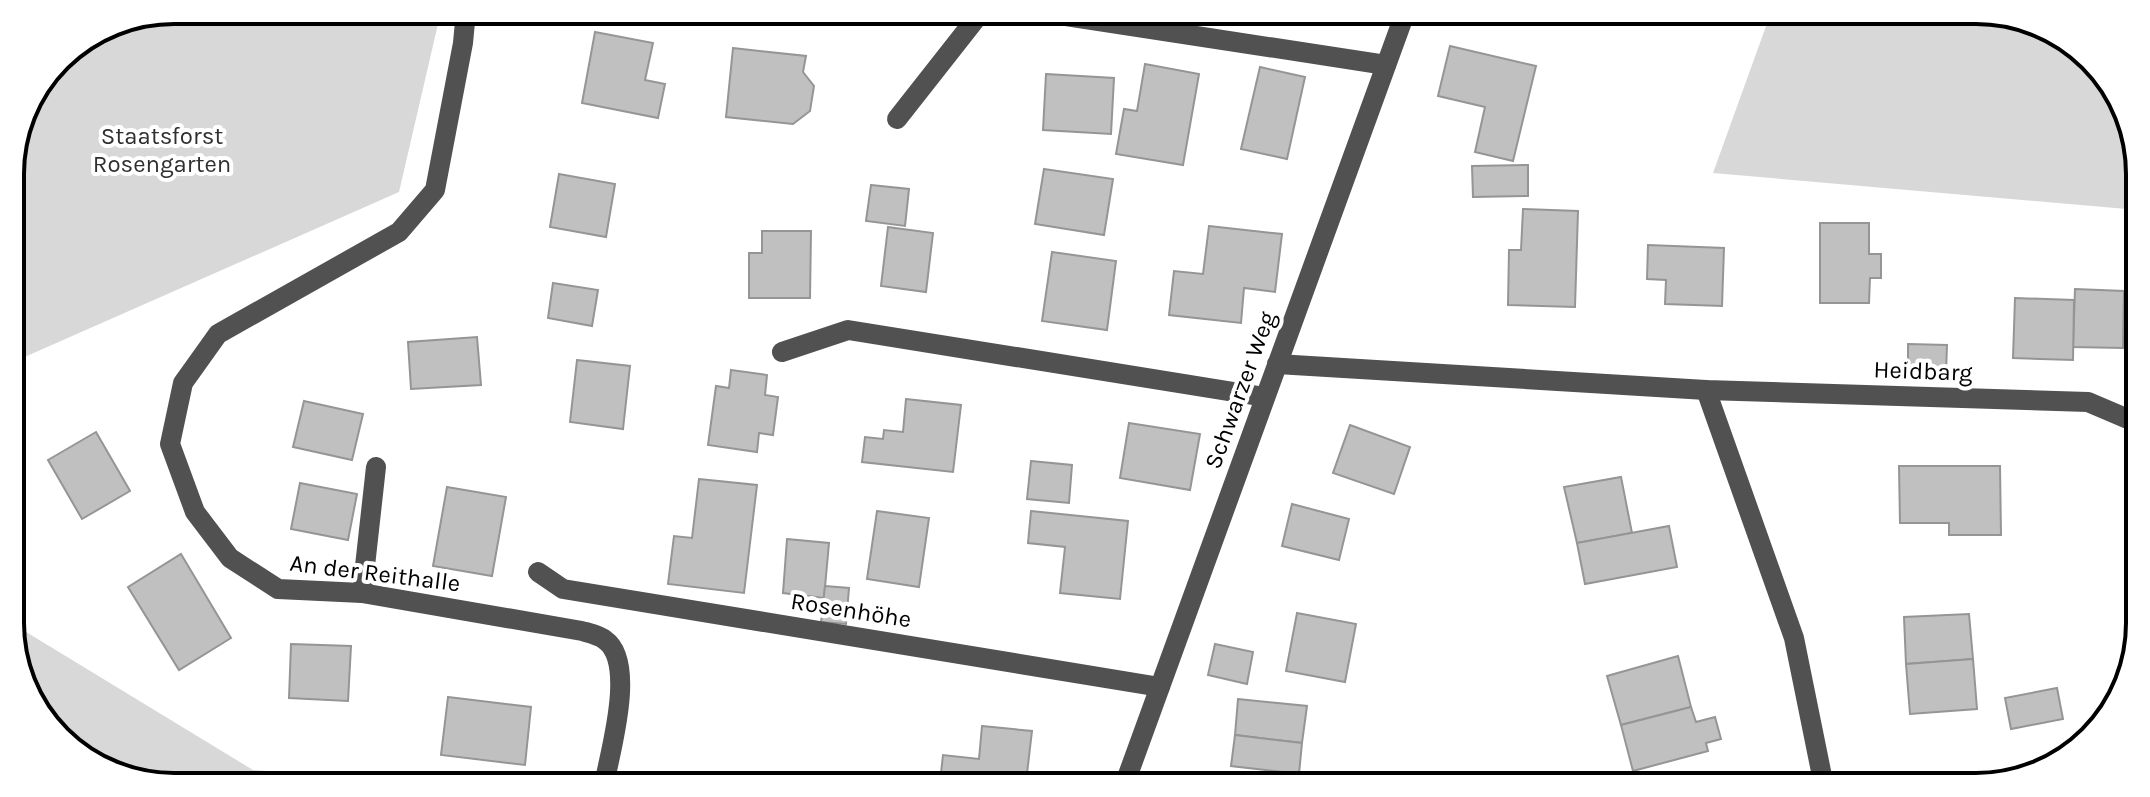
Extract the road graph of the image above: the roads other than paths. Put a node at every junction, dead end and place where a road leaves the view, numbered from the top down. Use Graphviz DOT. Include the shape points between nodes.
graph roads {
  1 [pos="465,24"];
  2 [pos="972,24"];
  3 [pos="1118,24"];
  4 [pos="1401,24"];
  5 [pos="1386,65"];
  6 [pos="897,119"];
  7 [pos="782,352"];
  8 [pos="1277,364"];
  9 [pos="1706,390"];
  10 [pos="1265,397"];
  11 [pos="2126,418"];
  12 [pos="376,467"];
  13 [pos="538,572"];
  14 [pos="362,593"];
  15 [pos="1160,687"];
  16 [pos="606,773"];
  17 [pos="1129,773"];
  18 [pos="1821,773"];
  1 -- 14 [label="street, An der Reithalle" via="435,190 399,232 218,334 183,383 170,444 195,512 230,558 278,589"];
  2 -- 6 [label="street"];
  3 -- 5 [label="street"];
  4 -- 5 [label="street, Schwarzer Weg"];
  5 -- 8 [label="street, Schwarzer Weg"];
  7 -- 10 [label="street" via="848,330"];
  8 -- 9 [label="street, Heidbarg"];
  8 -- 10 [label="street, Schwarzer Weg"];
  9 -- 11 [label="street, Heidbarg" via="2088,402"];
  9 -- 18 [label="street" via="1794,638"];
  10 -- 15 [label="street, Schwarzer Weg"];
  12 -- 14 [label="street"];
  13 -- 15 [label="street, Rosenhöhe" via="563,589"];
  14 -- 16 [label="street, An der Reithalle" via="582,631 606,640 619,660 620,697"];
  15 -- 17 [label="street, Schwarzer Weg"];
}
